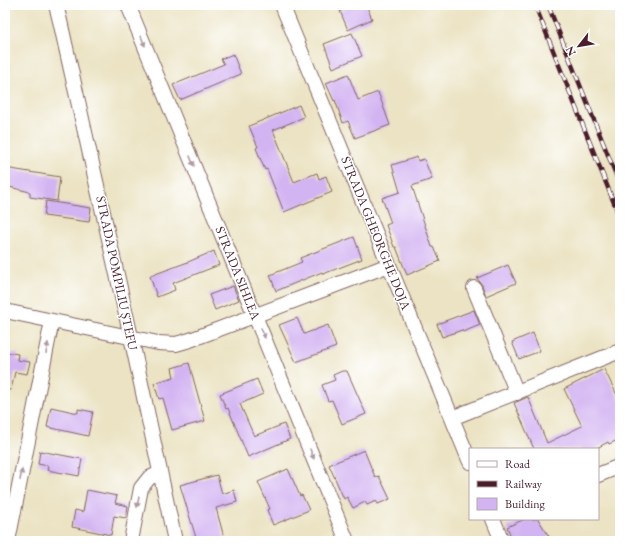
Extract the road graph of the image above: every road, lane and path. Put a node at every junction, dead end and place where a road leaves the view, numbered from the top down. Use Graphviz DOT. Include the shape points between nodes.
graph roads {
  1 [pos="56,5"];
  2 [pos="128,5"];
  3 [pos="282,5"];
  4 [pos="389,265"];
  5 [pos="474,288"];
  6 [pos="5,311"];
  7 [pos="256,316"];
  8 [pos="52,321"];
  9 [pos="131,337"];
  10 [pos="620,351"];
  11 [pos="517,393"];
  12 [pos="452,418"];
  13 [pos="469,460"];
  14 [pos="620,466"];
  15 [pos="160,473"];
  16 [pos="599,475"];
  17 [pos="493,520"];
  18 [pos="8,541"];
  19 [pos="130,541"];
  20 [pos="174,541"];
  21 [pos="347,541"];
  22 [pos="502,541"];
  1 -- 9 [label="street, STRADA POMPILIU ȘTEFU"];
  2 -- 7 [label="street, STRADA SIHLEA, one-way"];
  3 -- 4 [label="street, STRADA GHEORGHE DOJA"];
  4 -- 7 [label="street"];
  4 -- 12 [label="street, STRADA GHEORGHE DOJA"];
  5 -- 11 [label="street"];
  6 -- 8 [label="street"];
  7 -- 9 [label="street" via="176,344"];
  7 -- 21 [label="street, STRADA SIHLEA, one-way"];
  8 -- 9 [label="street"];
  18 -- 8 [label="street, one-way"];
  9 -- 15 [label="street, STRADA POMPILIU ȘTEFU"];
  10 -- 11 [label="street"];
  11 -- 12 [label="street"];
  12 -- 13 [label="street, STRADA GHEORGHE DOJA"];
  14 -- 16 [label="street"];
  15 -- 19 [label="street, one-way" via="150,478 141,488"];
  15 -- 20 [label="street, STRADA POMPILIU ȘTEFU"];
  17 -- 22 [label="street"];
}
